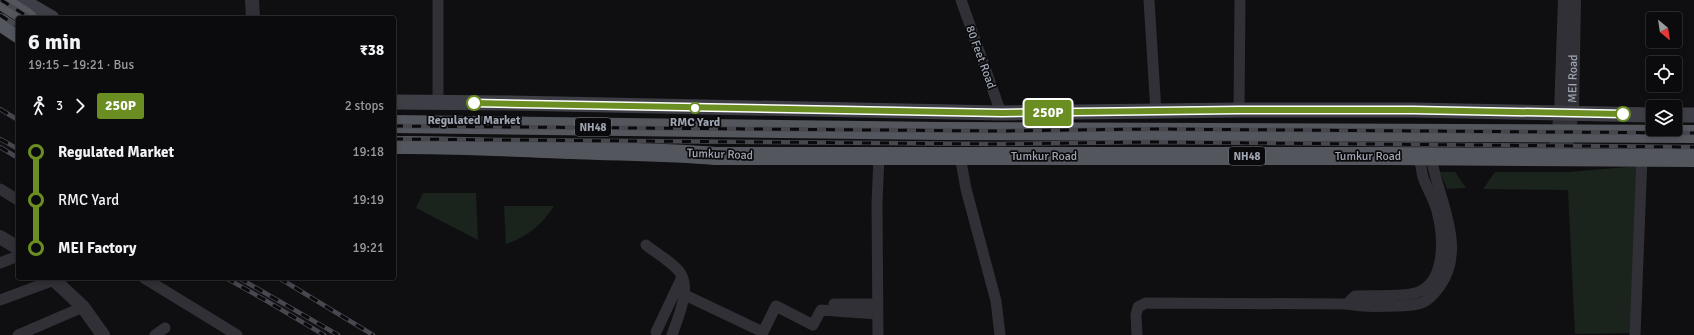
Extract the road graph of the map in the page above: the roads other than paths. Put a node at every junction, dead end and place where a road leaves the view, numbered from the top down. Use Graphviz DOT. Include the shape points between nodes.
graph roads {
  1 [pos="0,0"];
  2 [pos="21,0"];
  3 [pos="252,0"];
  4 [pos="438,0"];
  5 [pos="961,0"];
  6 [pos="1149,0"];
  7 [pos="1240,0"];
  8 [pos="1565,0"];
  9 [pos="1574,0"];
  10 [pos="25,16"];
  11 [pos="49,16"];
  12 [pos="252,16"];
  13 [pos="0,22"];
  14 [pos="16,33"];
  15 [pos="396,102"];
  16 [pos="438,103"];
  17 [pos="1239,110"];
  18 [pos="1156,112"];
  19 [pos="1002,113"];
  20 [pos="1567,113"];
  21 [pos="1646,115"];
  22 [pos="1682,115"];
  23 [pos="1694,115"];
  24 [pos="396,124"];
  25 [pos="1564,134"];
  26 [pos="1694,134"];
  27 [pos="396,145"];
  28 [pos="879,156"];
  29 [pos="960,156"];
  30 [pos="1425,156"];
  31 [pos="1560,156"];
  32 [pos="1642,157"];
  33 [pos="1694,158"];
  34 [pos="0,189"];
  35 [pos="16,199"];
  36 [pos="0,237"];
  37 [pos="646,245"];
  38 [pos="16,247"];
  39 [pos="16,257"];
  40 [pos="0,263"];
  41 [pos="682,277"];
  42 [pos="50,280"];
  43 [pos="54,280"];
  44 [pos="147,280"];
  45 [pos="685,295"];
  46 [pos="0,300"];
  47 [pos="831,304"];
  48 [pos="83,307"];
  49 [pos="877,309"];
  50 [pos="165,328"];
  51 [pos="656,332"];
  52 [pos="18,335"];
  53 [pos="103,335"];
  54 [pos="155,335"];
  55 [pos="237,335"];
  56 [pos="672,335"];
  57 [pos="878,335"];
  58 [pos="1000,335"];
  59 [pos="1137,335"];
  60 [pos="1635,335"];
  1 -- 10 [label="highway"];
  2 -- 11 [label="main road"];
  3 -- 12 [label="street"];
  4 -- 16 [label="street"];
  5 -- 19 [label="street, 80 Feet Road"];
  6 -- 18 [label="street"];
  7 -- 17 [label="street"];
  8 -- 20 [label="street, MEI Road"];
  9 -- 20 [label="street, MEI Road"];
  13 -- 14 [label="highway"];
  15 -- 16 [label="main road"];
  16 -- 19 [label="main road"];
  17 -- 18 [label="main road"];
  17 -- 20 [label="main road"];
  18 -- 19 [label="main road"];
  20 -- 21 [label="main road"];
  20 -- 25 [label="street, MEI Road"];
  22 -- 23 [label="main road"];
  24 -- 25 [label="highway, Tumkur Road / NH48" via="862,131"];
  25 -- 26 [label="highway, Tumkur Road / NH48"];
  25 -- 31 [label="street, MEI Road"];
  27 -- 28 [label="highway, Tumkur Road / NH48" via="438,144 715,156"];
  28 -- 29 [label="highway, Tumkur Road / NH48"];
  28 -- 49 [label="street"];
  29 -- 30 [label="highway, Tumkur Road / NH48"];
  29 -- 58 [label="street" via="966,189 996,300"];
  30 -- 31 [label="highway, Tumkur Road / NH48"];
  30 -- 59 [label="street" via="1434,173 1445,207 1452,246 1445,279 1428,300 1420,304 1359,307 1347,304 1146,303 1138,307"];
  31 -- 32 [label="highway, Tumkur Road / NH48"];
  32 -- 33 [label="highway, Tumkur Road / NH48"];
  32 -- 60 [label="street"];
  34 -- 35 [label="street"];
  36 -- 38 [label="street"];
  37 -- 41 [label="street" via="678,270"];
  39 -- 40 [label="street"];
  41 -- 45 [label="street"];
  41 -- 51 [label="street"];
  42 -- 46 [label="street"];
  43 -- 48 [label="street"];
  44 -- 55 [label="street"];
  45 -- 49 [label="street" via="763,332 776,306 813,325 822,310"];
  45 -- 56 [label="street"];
  47 -- 49 [label="street"];
  48 -- 52 [label="street"];
  48 -- 53 [label="street"];
  49 -- 57 [label="street"];
  50 -- 54 [label="street"];
}
